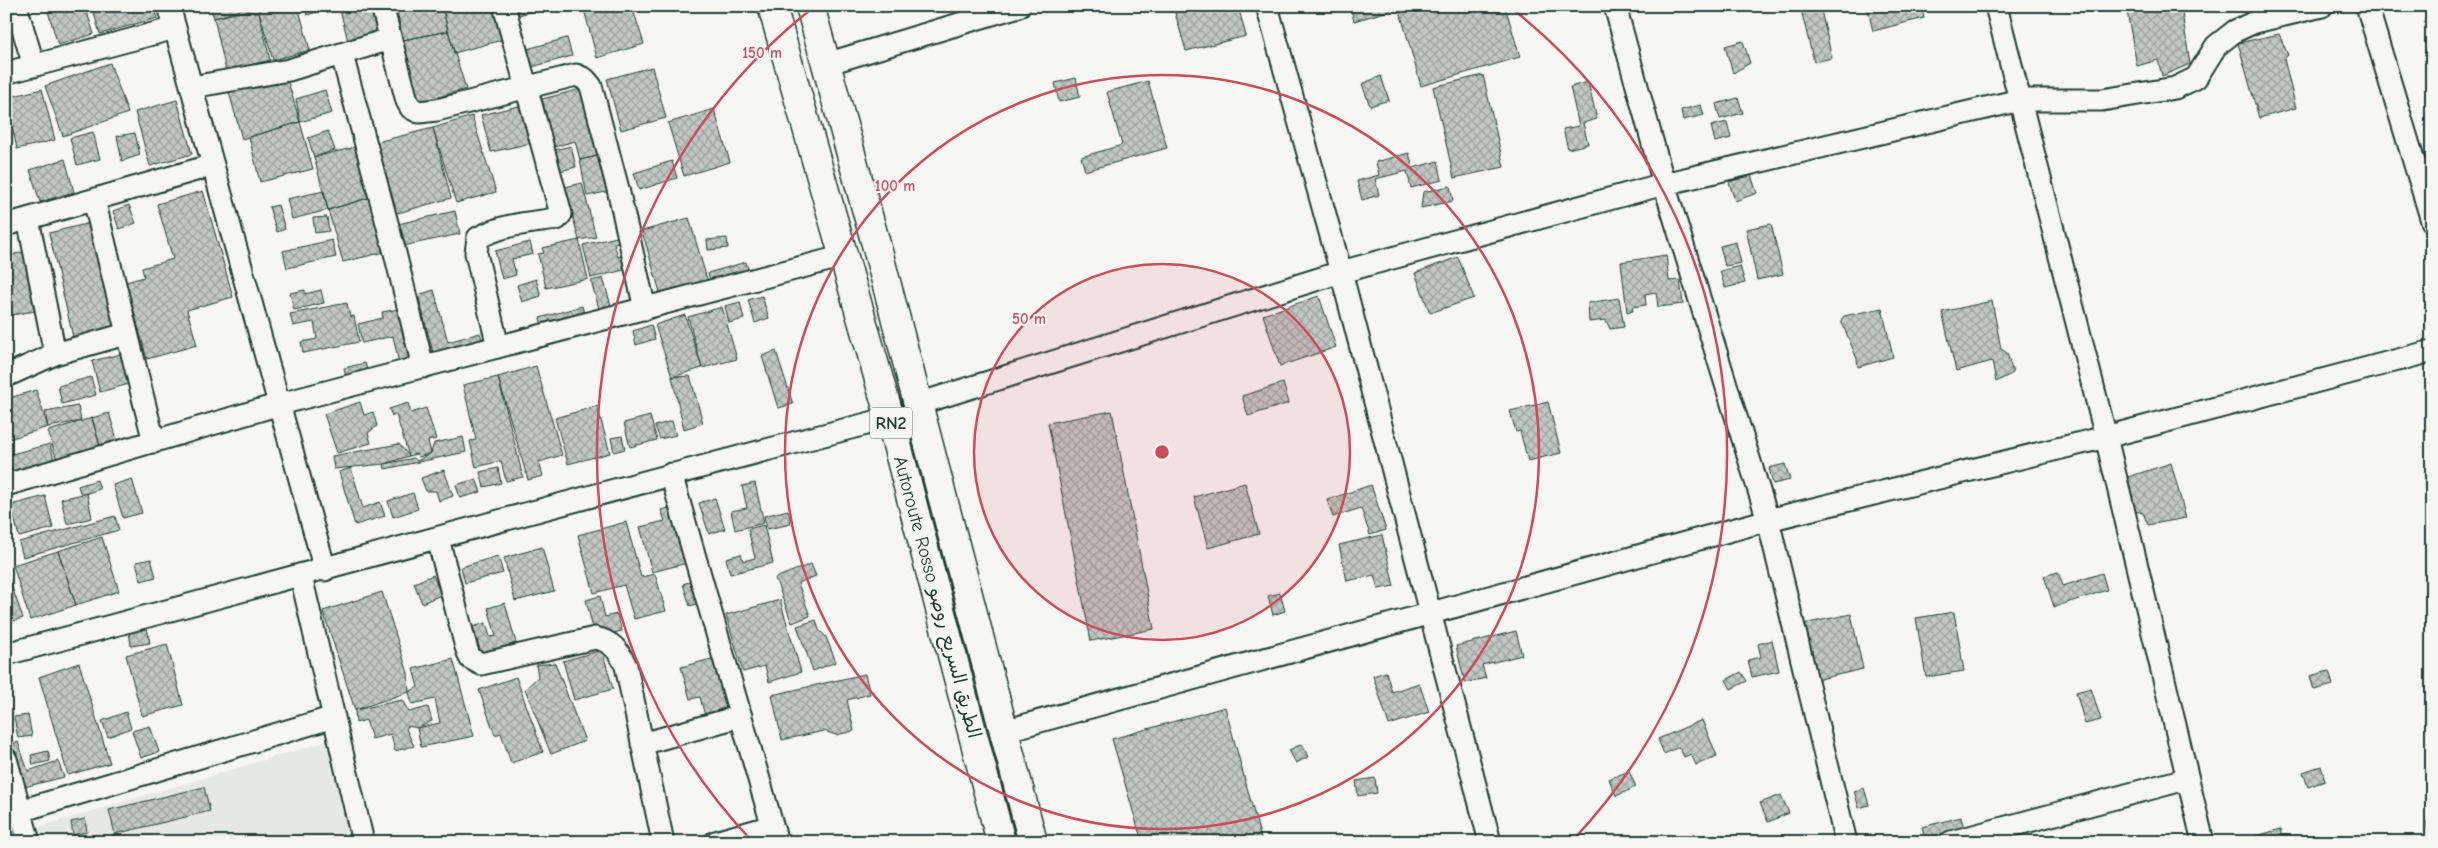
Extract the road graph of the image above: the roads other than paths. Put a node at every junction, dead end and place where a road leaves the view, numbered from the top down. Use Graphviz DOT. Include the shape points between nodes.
graph roads {
  1 [pos="16,6"];
  2 [pos="169,6"];
  3 [pos="382,6"];
  4 [pos="504,6"];
  5 [pos="772,6"];
  6 [pos="810,6"];
  7 [pos="1019,6"];
  8 [pos="1267,6"];
  9 [pos="1615,6"];
  10 [pos="1996,6"];
  11 [pos="2322,6"];
  12 [pos="2367,6"];
  13 [pos="175,28"];
  14 [pos="390,39"];
  15 [pos="342,55"];
  16 [pos="826,64"];
  17 [pos="34,66"];
  18 [pos="6,74"];
  19 [pos="192,87"];
  20 [pos="527,87"];
  21 [pos="2020,100"];
  22 [pos="213,165"];
  23 [pos="1664,184"];
  24 [pos="94,200"];
  25 [pos="28,219"];
  26 [pos="2432,221"];
  27 [pos="6,225"];
  28 [pos="844,256"];
  29 [pos="1341,272"];
  30 [pos="645,309"];
  31 [pos="126,334"];
  32 [pos="498,347"];
  33 [pos="2432,352"];
  34 [pos="55,354"];
  35 [pos="423,367"];
  36 [pos="6,376"];
  37 [pos="280,404"];
  38 [pos="918,404"];
  39 [pos="890,418"];
  40 [pos="2106,437"];
  41 [pos="154,442"];
  42 [pos="671,474"];
  43 [pos="6,485"];
  44 [pos="1768,520"];
  45 [pos="438,538"];
  46 [pos="325,570"];
  47 [pos="301,576"];
  48 [pos="1430,613"];
  49 [pos="6,654"];
  50 [pos="741,716"];
  51 [pos="334,717"];
  52 [pos="1004,731"];
  53 [pos="642,744"];
  54 [pos="6,759"];
  55 [pos="2186,779"];
  56 [pos="20,811"];
  57 [pos="774,834"];
  58 [pos="29,842"];
  59 [pos="363,842"];
  60 [pos="663,842"];
  61 [pos="715,842"];
  62 [pos="1001,842"];
  63 [pos="1033,842"];
  64 [pos="1490,842"];
  65 [pos="1846,842"];
  66 [pos="1951,842"];
  67 [pos="2203,842"];
  1 -- 17 [label="street"];
  2 -- 13 [label="street"];
  3 -- 14 [label="street"];
  4 -- 20 [label="street"];
  5 -- 28 [label="highway, Autoroute Rosso الطريق السريع روصو / RN2"];
  6 -- 16 [label="highway, Autoroute Rosso الطريق السريع روصو / RN2"];
  7 -- 16 [label="street"];
  8 -- 29 [label="street"];
  9 -- 23 [label="street"];
  10 -- 21 [label="street"];
  11 -- 21 [label="street" via="2255,22 2235,31 2216,46 2196,78 2175,88 2102,100"];
  12 -- 26 [label="street"];
  13 -- 17 [label="street"];
  13 -- 19 [label="street"];
  14 -- 15 [label="street"];
  14 -- 20 [label="street" via="407,101 410,108 419,112"];
  15 -- 19 [label="street" via="288,70"];
  15 -- 35 [label="street"];
  16 -- 38 [label="highway, Autoroute Rosso الطريق السريع روصو / RN2"];
  17 -- 18 [label="street"];
  19 -- 22 [label="street"];
  20 -- 30 [label="street" via="576,75 591,86"];
  20 -- 32 [label="street" via="561,214 557,219 492,230 478,238 476,254"];
  21 -- 23 [label="street"];
  21 -- 40 [label="street"];
  22 -- 24 [label="street"];
  22 -- 37 [label="street"];
  23 -- 29 [label="street"];
  23 -- 44 [label="street"];
  24 -- 25 [label="street"];
  24 -- 31 [label="street"];
  25 -- 27 [label="street"];
  25 -- 34 [label="street"];
  28 -- 30 [label="street"];
  28 -- 39 [label="highway, Autoroute Rosso الطريق السريع روصو / RN2"];
  29 -- 38 [label="street"];
  29 -- 48 [label="street"];
  30 -- 32 [label="street"];
  31 -- 34 [label="street"];
  31 -- 41 [label="street"];
  32 -- 35 [label="street"];
  33 -- 40 [label="street"];
  34 -- 36 [label="street"];
  35 -- 37 [label="street"];
  37 -- 41 [label="street"];
  37 -- 46 [label="street"];
  38 -- 52 [label="highway, Autoroute Rosso الطريق السريع روصو / RN2"];
  39 -- 42 [label="street"];
  39 -- 62 [label="highway, Autoroute Rosso الطريق السريع روصو / RN2"];
  40 -- 44 [label="street"];
  40 -- 55 [label="street"];
  41 -- 43 [label="street"];
  42 -- 45 [label="street"];
  42 -- 50 [label="street"];
  44 -- 48 [label="street"];
  44 -- 65 [label="street"];
  45 -- 46 [label="street"];
  45 -- 53 [label="street" via="470,658 481,664 595,638 605,640 618,650 626,666"];
  46 -- 47 [label="street"];
  47 -- 49 [label="street"];
  47 -- 51 [label="street"];
  48 -- 52 [label="street"];
  48 -- 64 [label="street"];
  50 -- 53 [label="street"];
  50 -- 57 [label="street"];
  51 -- 56 [label="street"];
  51 -- 59 [label="street"];
  52 -- 63 [label="highway, Autoroute Rosso الطريق السريع روصو / RN2"];
  53 -- 60 [label="street"];
  54 -- 56 [label="street"];
  55 -- 66 [label="street"];
  55 -- 67 [label="street"];
  56 -- 58 [label="street"];
  57 -- 61 [label="street"];
}
